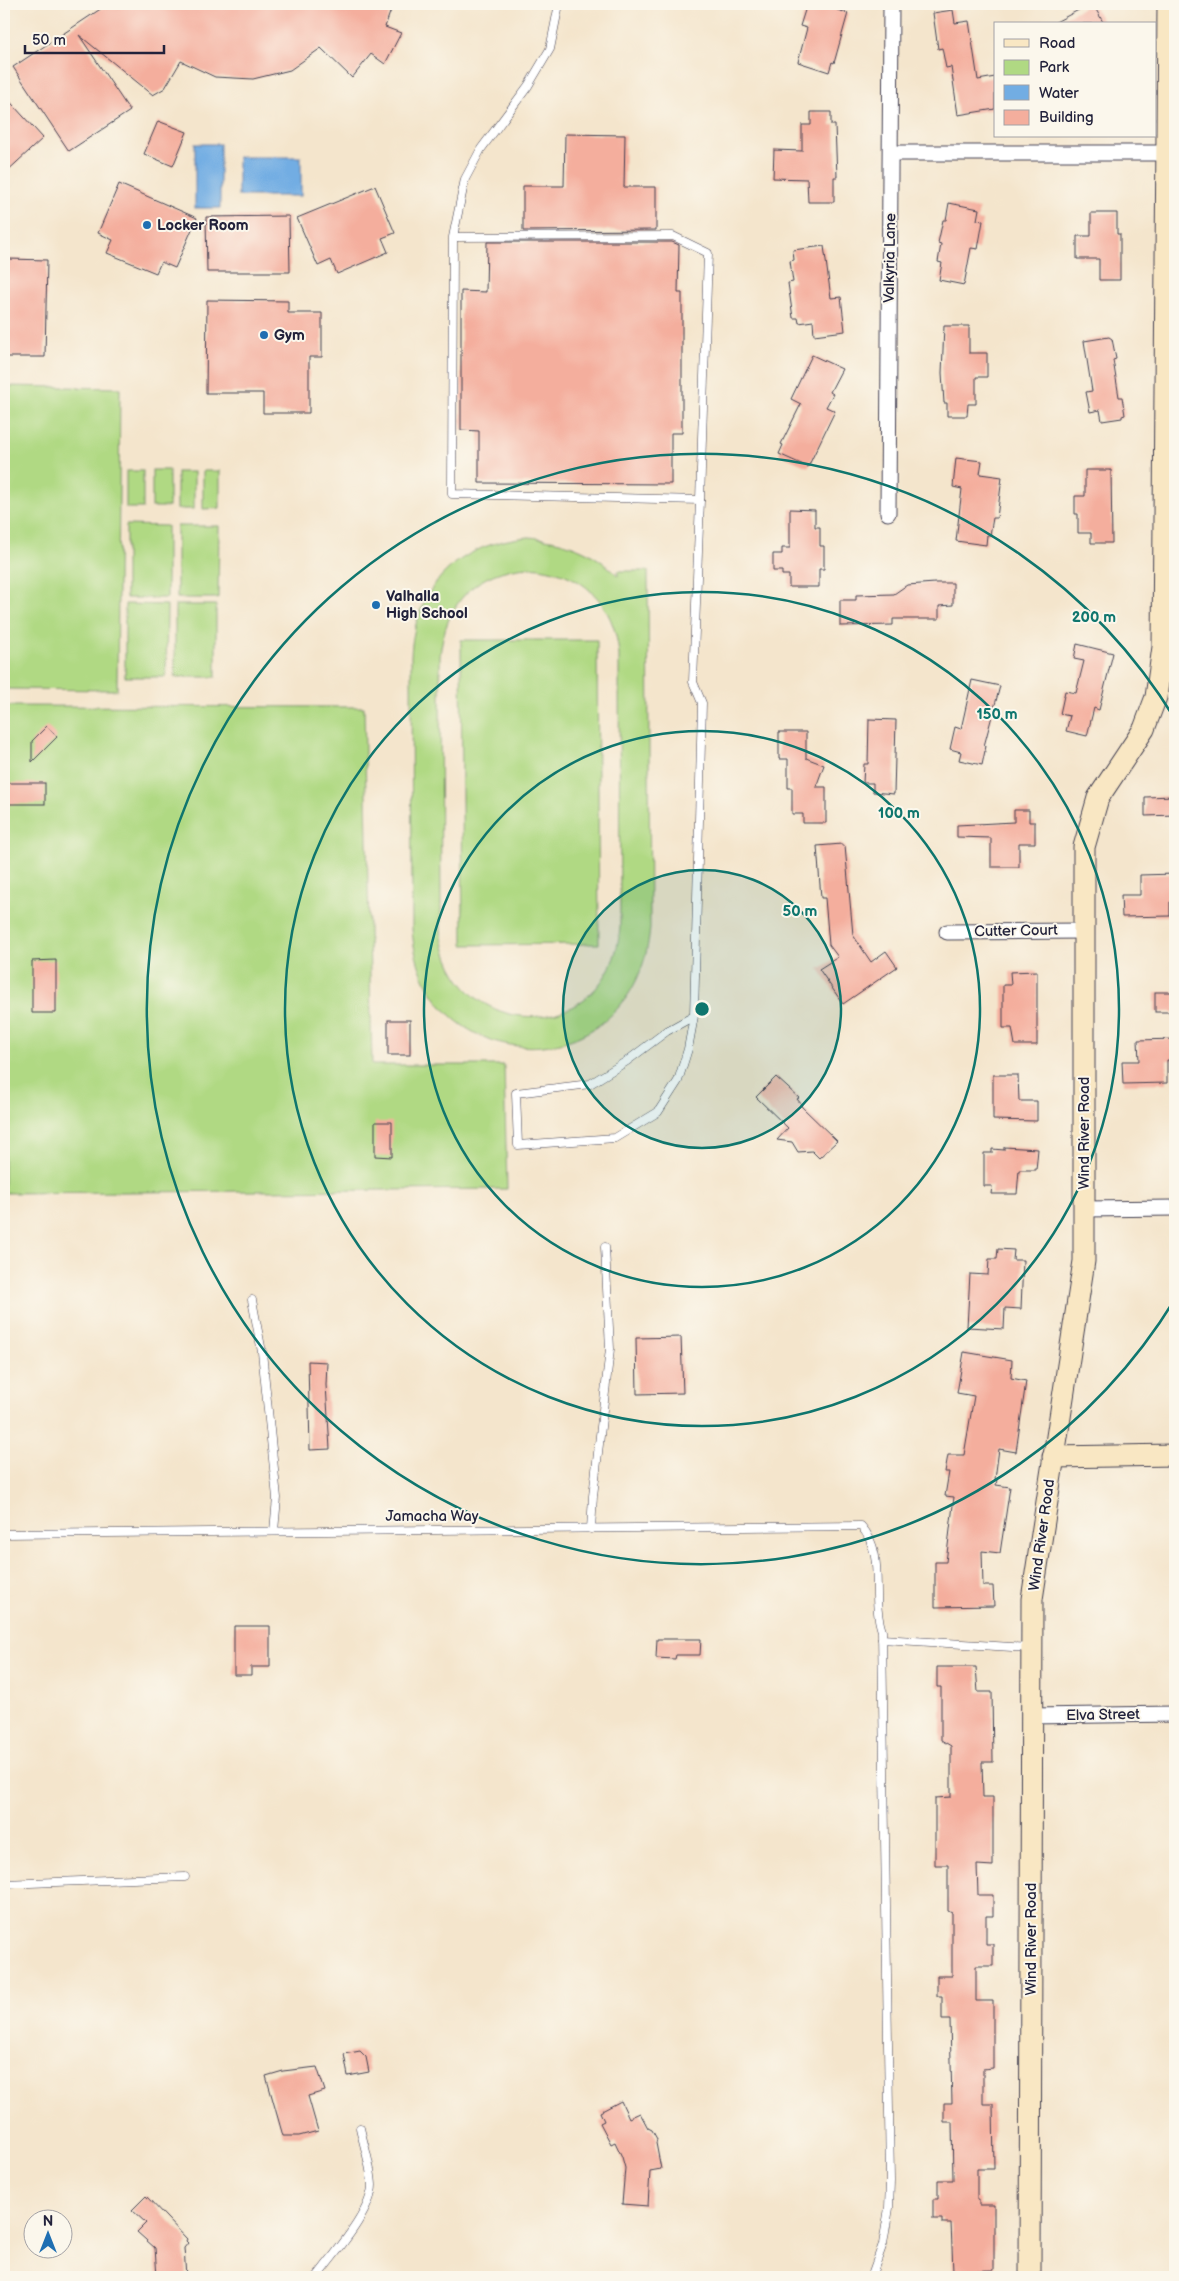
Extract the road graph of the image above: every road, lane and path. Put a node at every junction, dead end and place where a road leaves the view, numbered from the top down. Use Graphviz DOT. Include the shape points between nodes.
graph roads {
  1 [pos="560,4"];
  2 [pos="891,4"];
  3 [pos="1168,4"];
  4 [pos="892,153"];
  5 [pos="1171,153"];
  6 [pos="453,237"];
  7 [pos="700,500"];
  8 [pos="888,513"];
  9 [pos="1084,931"];
  10 [pos="947,932"];
  11 [pos="694,1016"];
  12 [pos="1175,1208"];
  13 [pos="1084,1209"];
  14 [pos="606,1248"];
  15 [pos="252,1300"];
  16 [pos="1175,1455"];
  17 [pos="1053,1458"];
  18 [pos="591,1529"];
  19 [pos="274,1531"];
  20 [pos="4,1534"];
  21 [pos="882,1638"];
  22 [pos="1032,1648"];
  23 [pos="1175,1714"];
  24 [pos="1031,1716"];
  25 [pos="185,1877"];
  26 [pos="4,1884"];
  27 [pos="360,2128"];
  28 [pos="317,2277"];
  29 [pos="871,2277"];
  30 [pos="1030,2277"];
  1 -- 6 [label="lane" via="550,49 528,86 481,149 465,179"];
  2 -- 4 [label="street, Valkyria Lane"];
  3 -- 5 [label="street, Wind River Road"];
  4 -- 5 [label="street"];
  4 -- 8 [label="street, Valkyria Lane"];
  5 -- 9 [label="street, Wind River Road" via="1163,647 1156,697 1144,729 1098,798 1084,846"];
  6 -- 7 [label="lane" via="452,494"];
  6 -- 7 [label="lane" via="673,236 708,253"];
  7 -- 11 [label="lane" via="693,682 702,703"];
  9 -- 10 [label="street, Cutter Court"];
  9 -- 13 [label="street, Wind River Road"];
  11 -- 11 [label="lane" via="678,1081 658,1112 615,1138 518,1145 516,1093 590,1084"];
  12 -- 13 [label="street"];
  13 -- 17 [label="street, Wind River Road" via="1084,1261"];
  14 -- 18 [label="lane" via="610,1349"];
  15 -- 19 [label="lane" via="262,1352 277,1498"];
  16 -- 17 [label="street"];
  17 -- 22 [label="street, Wind River Road" via="1032,1599"];
  18 -- 19 [label="lane, Jamacha Way"];
  18 -- 21 [label="lane, Jamacha Way" via="861,1526 871,1537 876,1559 878,1620"];
  19 -- 20 [label="lane, Jamacha Way"];
  21 -- 22 [label="lane"];
  21 -- 29 [label="lane" via="890,2180 883,2244"];
  22 -- 24 [label="street, Wind River Road"];
  23 -- 24 [label="street, Elva Street"];
  24 -- 30 [label="street, Wind River Road"];
  25 -- 26 [label="lane"];
  27 -- 28 [label="lane" via="372,2185 368,2201 362,2215"];
}
